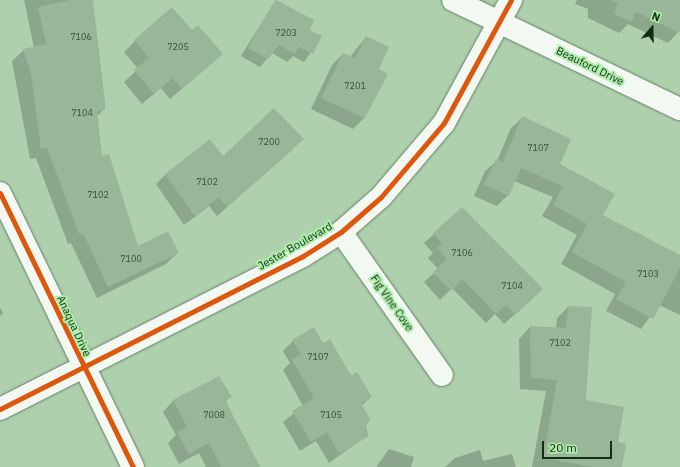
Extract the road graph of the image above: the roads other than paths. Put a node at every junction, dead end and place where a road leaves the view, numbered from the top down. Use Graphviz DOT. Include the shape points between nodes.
graph roads {
  1 [pos="453,0"];
  2 [pos="512,0"];
  3 [pos="501,23"];
  4 [pos="680,109"];
  5 [pos="0,193"];
  6 [pos="341,232"];
  7 [pos="83,368"];
  8 [pos="442,375"];
  9 [pos="0,409"];
  10 [pos="133,467"];
  1 -- 3 [label="street, Beauford Drive"];
  2 -- 3 [label="street, Jester Boulevard"];
  3 -- 4 [label="street, Beauford Drive"];
  3 -- 6 [label="street, Jester Boulevard" via="444,122 381,197"];
  5 -- 7 [label="street, Anaqua Drive"];
  6 -- 7 [label="street, Jester Boulevard" via="303,256"];
  6 -- 8 [label="street, Fig Vine Cove"];
  7 -- 9 [label="street, Jester Boulevard"];
  7 -- 10 [label="street, Anaqua Drive"];
}
